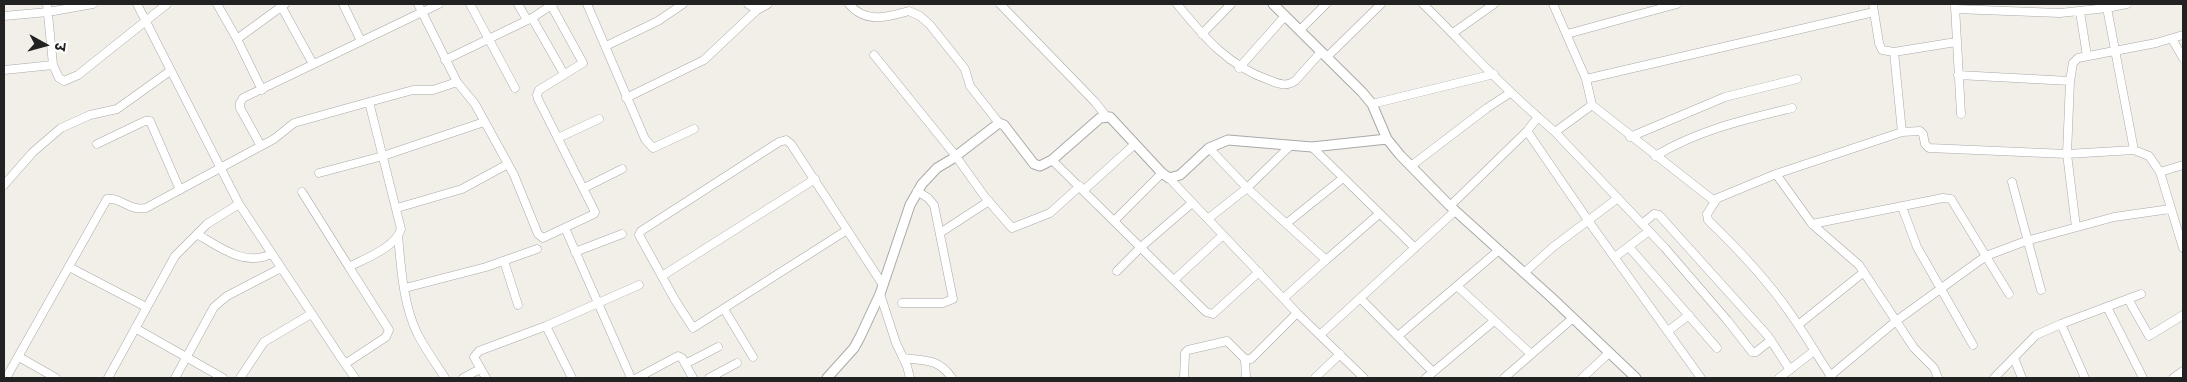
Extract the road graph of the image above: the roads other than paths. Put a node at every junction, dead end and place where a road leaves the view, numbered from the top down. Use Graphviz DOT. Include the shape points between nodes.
graph roads {
  1 [pos="93,4"];
  2 [pos="137,4"];
  3 [pos="167,4"];
  4 [pos="217,4"];
  5 [pos="343,4"];
  6 [pos="418,4"];
  7 [pos="439,4"];
  8 [pos="470,4"];
  9 [pos="518,4"];
  10 [pos="552,4"];
  11 [pos="587,4"];
  12 [pos="683,4"];
  13 [pos="748,4"];
  14 [pos="768,4"];
  15 [pos="849,4"];
  16 [pos="1000,4"];
  17 [pos="1177,4"];
  18 [pos="1231,4"];
  19 [pos="1273,4"];
  20 [pos="1326,4"];
  21 [pos="1381,4"];
  22 [pos="1423,4"];
  23 [pos="1494,4"];
  24 [pos="1553,4"];
  25 [pos="1677,4"];
  26 [pos="2127,4"];
  27 [pos="282,5"];
  28 [pos="1955,6"];
  29 [pos="47,8"];
  30 [pos="1873,8"];
  31 [pos="2107,8"];
  32 [pos="758,10"];
  33 [pos="422,12"];
  34 [pos="2080,12"];
  35 [pos="4,16"];
  36 [pos="1286,16"];
  37 [pos="529,19"];
  38 [pos="146,20"];
  39 [pos="1300,30"];
  40 [pos="1453,33"];
  41 [pos="1202,34"];
  42 [pos="1567,34"];
  43 [pos="2183,35"];
  44 [pos="236,39"];
  45 [pos="2172,39"];
  46 [pos="488,40"];
  47 [pos="362,41"];
  48 [pos="1956,42"];
  49 [pos="606,46"];
  50 [pos="1894,52"];
  51 [pos="2116,52"];
  52 [pos="874,55"];
  53 [pos="1324,55"];
  54 [pos="2088,56"];
  55 [pos="2183,58"];
  56 [pos="445,60"];
  57 [pos="313,64"];
  58 [pos="53,65"];
  59 [pos="1240,68"];
  60 [pos="4,70"];
  61 [pos="170,71"];
  62 [pos="564,74"];
  63 [pos="1494,74"];
  64 [pos="1958,75"];
  65 [pos="1586,79"];
  66 [pos="1797,79"];
  67 [pos="2070,81"];
  68 [pos="457,82"];
  69 [pos="515,88"];
  70 [pos="262,90"];
  71 [pos="1510,93"];
  72 [pos="626,98"];
  73 [pos="369,102"];
  74 [pos="1372,104"];
  75 [pos="1592,105"];
  76 [pos="1792,108"];
  77 [pos="1961,114"];
  78 [pos="1106,116"];
  79 [pos="1538,117"];
  80 [pos="599,118"];
  81 [pos="484,122"];
  82 [pos="999,123"];
  83 [pos="694,129"];
  84 [pos="1527,131"];
  85 [pos="1555,132"];
  86 [pos="1902,132"];
  87 [pos="1630,137"];
  88 [pos="558,138"];
  89 [pos="1387,139"];
  90 [pos="97,144"];
  91 [pos="1135,144"];
  92 [pos="261,146"];
  93 [pos="1290,147"];
  94 [pos="1312,147"];
  95 [pos="1209,148"];
  96 [pos="2134,150"];
  97 [pos="955,154"];
  98 [pos="2067,154"];
  99 [pos="383,156"];
  100 [pos="1655,156"];
  101 [pos="1052,160"];
  102 [pos="508,164"];
  103 [pos="2183,165"];
  104 [pos="1411,166"];
  105 [pos="221,168"];
  106 [pos="622,169"];
  107 [pos="2160,172"];
  108 [pos="320,173"];
  109 [pos="1776,174"];
  110 [pos="1165,176"];
  111 [pos="1343,178"];
  112 [pos="815,180"];
  113 [pos="5,181"];
  114 [pos="2012,182"];
  115 [pos="584,188"];
  116 [pos="1082,188"];
  117 [pos="1247,188"];
  118 [pos="180,190"];
  119 [pos="917,191"];
  120 [pos="302,192"];
  121 [pos="1618,198"];
  122 [pos="1716,200"];
  123 [pos="989,201"];
  124 [pos="1192,203"];
  125 [pos="239,204"];
  126 [pos="1902,207"];
  127 [pos="397,208"];
  128 [pos="1452,208"];
  129 [pos="2170,209"];
  130 [pos="1379,214"];
  131 [pos="1209,218"];
  132 [pos="1114,221"];
  133 [pos="1585,222"];
  134 [pos="1287,224"];
  135 [pos="1642,224"];
  136 [pos="1812,224"];
  137 [pos="2076,227"];
  138 [pos="565,228"];
  139 [pos="847,230"];
  140 [pos="1649,231"];
  141 [pos="940,233"];
  142 [pos="197,234"];
  143 [pos="622,234"];
  144 [pos="398,235"];
  145 [pos="1223,235"];
  146 [pos="2026,241"];
  147 [pos="2182,243"];
  148 [pos="1629,246"];
  149 [pos="1141,247"];
  150 [pos="1415,248"];
  151 [pos="538,249"];
  152 [pos="1499,250"];
  153 [pos="575,252"];
  154 [pos="271,254"];
  155 [pos="1986,256"];
  156 [pos="1615,257"];
  157 [pos="1326,260"];
  158 [pos="504,261"];
  159 [pos="69,267"];
  160 [pos="350,267"];
  161 [pos="281,268"];
  162 [pos="1117,271"];
  163 [pos="1259,272"];
  164 [pos="1864,272"];
  165 [pos="1524,273"];
  166 [pos="662,276"];
  167 [pos="1174,280"];
  168 [pos="638,285"];
  169 [pos="1457,286"];
  170 [pos="405,288"];
  171 [pos="1940,288"];
  172 [pos="882,290"];
  173 [pos="2041,290"];
  174 [pos="2009,294"];
  175 [pos="2142,294"];
  176 [pos="1284,298"];
  177 [pos="1361,299"];
  178 [pos="2128,299"];
  179 [pos="902,303"];
  180 [pos="598,304"];
  181 [pos="518,305"];
  182 [pos="146,307"];
  183 [pos="2107,308"];
  184 [pos="724,309"];
  185 [pos="1298,313"];
  186 [pos="311,314"];
  187 [pos="2183,314"];
  188 [pos="1689,315"];
  189 [pos="1573,318"];
  190 [pos="1494,320"];
  191 [pos="1896,320"];
  192 [pos="2061,324"];
  193 [pos="1798,325"];
  194 [pos="546,326"];
  195 [pos="135,328"];
  196 [pos="1668,331"];
  197 [pos="1321,334"];
  198 [pos="1398,336"];
  199 [pos="1771,340"];
  200 [pos="1974,345"];
  201 [pos="718,346"];
  202 [pos="1717,348"];
  203 [pos="1814,351"];
  204 [pos="1609,353"];
  205 [pos="1340,354"];
  206 [pos="1532,354"];
  207 [pos="19,357"];
  208 [pos="753,357"];
  209 [pos="186,358"];
  210 [pos="903,358"];
  211 [pos="2014,358"];
  212 [pos="1245,359"];
  213 [pos="345,364"];
  214 [pos="685,364"];
  215 [pos="736,364"];
  216 [pos="480,369"];
  217 [pos="1790,370"];
  218 [pos="2183,371"];
  219 [pos="1433,372"];
  220 [pos="1831,377"];
  221 [pos="6,378"];
  222 [pos="56,378"];
  223 [pos="108,378"];
  224 [pos="174,378"];
  225 [pos="223,378"];
  226 [pos="240,378"];
  227 [pos="355,378"];
  228 [pos="445,378"];
  229 [pos="463,378"];
  230 [pos="486,378"];
  231 [pos="572,378"];
  232 [pos="631,378"];
  233 [pos="637,378"];
  234 [pos="693,378"];
  235 [pos="709,378"];
  236 [pos="827,378"];
  237 [pos="910,378"];
  238 [pos="952,378"];
  239 [pos="1184,378"];
  240 [pos="1246,378"];
  241 [pos="1315,378"];
  242 [pos="1364,378"];
  243 [pos="1426,378"];
  244 [pos="1504,378"];
  245 [pos="1582,378"];
  246 [pos="1636,378"];
  247 [pos="1701,378"];
  248 [pos="1779,378"];
  249 [pos="1938,378"];
  250 [pos="1994,378"];
  251 [pos="2022,378"];
  252 [pos="2085,378"];
  253 [pos="2143,378"];
  254 [pos="2173,378"];
  1 -- 29 [label="street"];
  2 -- 38 [label="street"];
  3 -- 38 [label="street"];
  4 -- 44 [label="street"];
  5 -- 47 [label="street"];
  6 -- 33 [label="street"];
  7 -- 33 [label="street"];
  8 -- 46 [label="street"];
  9 -- 37 [label="street"];
  10 -- 37 [label="street"];
  10 -- 62 [label="street" via="584,62"];
  11 -- 49 [label="street"];
  12 -- 49 [label="street" via="658,21"];
  13 -- 32 [label="street"];
  14 -- 32 [label="street"];
  15 -- 82 [label="street" via="855,11 875,18 908,11 920,16 962,64 970,86"];
  16 -- 78 [label="street"];
  17 -- 41 [label="street"];
  18 -- 41 [label="street"];
  19 -- 36 [label="street"];
  20 -- 39 [label="street"];
  21 -- 53 [label="street"];
  22 -- 40 [label="street"];
  23 -- 40 [label="street"];
  24 -- 42 [label="street"];
  25 -- 42 [label="street"];
  26 -- 31 [label="street"];
  27 -- 44 [label="street"];
  27 -- 57 [label="street"];
  28 -- 34 [label="street" via="2039,13"];
  28 -- 48 [label="street"];
  29 -- 35 [label="street"];
  29 -- 58 [label="street"];
  30 -- 50 [label="street" via="1880,46 1882,50"];
  30 -- 65 [label="street"];
  31 -- 34 [label="street"];
  31 -- 51 [label="street"];
  32 -- 72 [label="street" via="704,60"];
  33 -- 47 [label="street"];
  33 -- 56 [label="street"];
  34 -- 54 [label="street"];
  36 -- 39 [label="street"];
  36 -- 59 [label="street"];
  37 -- 46 [label="street"];
  37 -- 62 [label="street"];
  38 -- 58 [label="street" via="72,78 61,81"];
  38 -- 61 [label="street"];
  39 -- 53 [label="street"];
  40 -- 63 [label="street"];
  41 -- 59 [label="street"];
  42 -- 65 [label="street"];
  43 -- 45 [label="street"];
  44 -- 70 [label="street"];
  45 -- 51 [label="street"];
  45 -- 55 [label="street"];
  46 -- 56 [label="street"];
  46 -- 69 [label="street"];
  47 -- 57 [label="street"];
  48 -- 50 [label="street"];
  48 -- 64 [label="street"];
  49 -- 72 [label="street"];
  50 -- 86 [label="street"];
  51 -- 54 [label="street"];
  51 -- 96 [label="street"];
  52 -- 97 [label="street"];
  53 -- 59 [label="street" via="1287,85"];
  53 -- 74 [label="street"];
  54 -- 67 [label="street" via="2073,63"];
  56 -- 68 [label="street"];
  57 -- 70 [label="street"];
  58 -- 60 [label="street"];
  61 -- 105 [label="street"];
  61 -- 113 [label="street" via="117,109 79,119 61,128"];
  62 -- 88 [label="street" via="537,94"];
  63 -- 71 [label="street"];
  63 -- 74 [label="street"];
  64 -- 67 [label="street"];
  64 -- 77 [label="street"];
  65 -- 75 [label="street"];
  66 -- 87 [label="street" via="1726,97"];
  67 -- 98 [label="street"];
  68 -- 73 [label="street"];
  68 -- 81 [label="street" via="475,104"];
  70 -- 92 [label="street" via="243,98 239,105"];
  71 -- 79 [label="street"];
  71 -- 104 [label="street"];
  72 -- 83 [label="street" via="645,139 653,148"];
  73 -- 92 [label="street" via="294,123"];
  73 -- 99 [label="street"];
  74 -- 89 [label="street"];
  75 -- 85 [label="street"];
  75 -- 87 [label="street"];
  76 -- 100 [label="street" via="1710,130"];
  78 -- 91 [label="street" via="1112,118"];
  78 -- 101 [label="street"];
  79 -- 84 [label="street"];
  79 -- 85 [label="street"];
  80 -- 88 [label="street"];
  81 -- 99 [label="street"];
  81 -- 102 [label="street"];
  82 -- 97 [label="street"];
  82 -- 101 [label="street" via="1004,125 1034,164 1040,166"];
  84 -- 128 [label="street"];
  84 -- 133 [label="street"];
  85 -- 121 [label="street"];
  86 -- 98 [label="street" via="1921,132 1929,148"];
  86 -- 109 [label="street"];
  87 -- 100 [label="street"];
  88 -- 115 [label="street"];
  89 -- 94 [label="street"];
  89 -- 104 [label="street"];
  90 -- 118 [label="street" via="150,121"];
  91 -- 110 [label="street"];
  91 -- 116 [label="street"];
  92 -- 105 [label="street"];
  93 -- 94 [label="street"];
  93 -- 95 [label="street" via="1228,140"];
  93 -- 117 [label="street"];
  94 -- 111 [label="street"];
  95 -- 110 [label="street" via="1180,175"];
  95 -- 117 [label="street"];
  96 -- 98 [label="street"];
  96 -- 107 [label="street" via="2149,156"];
  97 -- 119 [label="street" via="927,176"];
  97 -- 123 [label="street"];
  98 -- 137 [label="street"];
  99 -- 108 [label="street"];
  99 -- 127 [label="street"];
  100 -- 122 [label="street"];
  101 -- 116 [label="street"];
  102 -- 127 [label="street" via="462,189"];
  102 -- 138 [label="street" via="540,237 546,238"];
  103 -- 107 [label="street"];
  104 -- 128 [label="street"];
  105 -- 118 [label="street"];
  105 -- 125 [label="street"];
  106 -- 115 [label="street"];
  107 -- 129 [label="street"];
  109 -- 122 [label="street"];
  109 -- 136 [label="street"];
  110 -- 124 [label="street"];
  110 -- 132 [label="street"];
  111 -- 130 [label="street"];
  111 -- 134 [label="street"];
  112 -- 139 [label="street"];
  112 -- 166 [label="street"];
  112 -- 166 [label="street" via="791,144 786,140 779,142 641,231 641,238"];
  114 -- 146 [label="street"];
  115 -- 138 [label="street" via="595,212"];
  116 -- 123 [label="street" via="1050,213 1015,229 1008,226"];
  116 -- 132 [label="street"];
  117 -- 131 [label="street"];
  117 -- 134 [label="street"];
  118 -- 159 [label="street" via="141,209 107,199"];
  119 -- 141 [label="street" via="932,200"];
  119 -- 172 [label="street"];
  120 -- 160 [label="street"];
  121 -- 133 [label="street"];
  121 -- 135 [label="street"];
  122 -- 193 [label="street" via="1707,214 1708,220 1763,277"];
  123 -- 141 [label="street"];
  124 -- 131 [label="street"];
  124 -- 149 [label="street"];
  125 -- 142 [label="street"];
  125 -- 154 [label="street"];
  126 -- 136 [label="street"];
  126 -- 155 [label="street" via="1951,199"];
  126 -- 171 [label="street" via="1917,247"];
  127 -- 144 [label="street" via="401,225"];
  128 -- 150 [label="street"];
  128 -- 152 [label="street"];
  129 -- 137 [label="street" via="2114,217"];
  129 -- 147 [label="street"];
  130 -- 150 [label="street"];
  130 -- 157 [label="street"];
  131 -- 145 [label="street"];
  132 -- 149 [label="street"];
  133 -- 156 [label="street"];
  133 -- 165 [label="street"];
  134 -- 157 [label="street"];
  135 -- 140 [label="street"];
  135 -- 199 [label="street" via="1654,214 1659,215"];
  136 -- 164 [label="street"];
  137 -- 146 [label="street"];
  138 -- 153 [label="street"];
  139 -- 172 [label="street"];
  139 -- 184 [label="street"];
  140 -- 148 [label="street"];
  140 -- 199 [label="street" via="1753,353"];
  141 -- 179 [label="street" via="953,299 943,303"];
  142 -- 154 [label="street" via="238,256 260,258"];
  142 -- 182 [label="street" via="175,256"];
  143 -- 153 [label="street"];
  144 -- 160 [label="street" via="388,245"];
  144 -- 170 [label="street"];
  145 -- 163 [label="street"];
  145 -- 167 [label="street"];
  146 -- 155 [label="street"];
  146 -- 173 [label="street"];
  148 -- 156 [label="street"];
  148 -- 188 [label="street"];
  149 -- 162 [label="street"];
  149 -- 167 [label="street"];
  150 -- 177 [label="street"];
  151 -- 158 [label="street"];
  152 -- 165 [label="street"];
  152 -- 169 [label="street"];
  153 -- 180 [label="street"];
  154 -- 161 [label="street"];
  155 -- 171 [label="street"];
  155 -- 174 [label="street"];
  156 -- 196 [label="street"];
  157 -- 176 [label="street"];
  158 -- 170 [label="street"];
  158 -- 181 [label="street"];
  159 -- 182 [label="street"];
  159 -- 207 [label="street"];
  160 -- 213 [label="street" via="389,330 386,337"];
  161 -- 186 [label="street"];
  161 -- 209 [label="street" via="220,300"];
  163 -- 167 [label="street" via="1213,314 1206,312"];
  163 -- 176 [label="street"];
  164 -- 191 [label="street"];
  164 -- 193 [label="street"];
  165 -- 189 [label="street"];
  166 -- 184 [label="street" via="692,327"];
  168 -- 180 [label="street"];
  169 -- 190 [label="street"];
  169 -- 198 [label="street"];
  170 -- 228 [label="street" via="418,335"];
  171 -- 191 [label="street"];
  171 -- 200 [label="street"];
  172 -- 210 [label="street"];
  172 -- 236 [label="street" via="854,348"];
  175 -- 178 [label="street"];
  176 -- 185 [label="street"];
  177 -- 197 [label="street"];
  177 -- 198 [label="street"];
  178 -- 183 [label="street"];
  178 -- 187 [label="street" via="2149,336"];
  180 -- 194 [label="street"];
  180 -- 232 [label="street"];
  182 -- 195 [label="street"];
  183 -- 192 [label="street"];
  183 -- 253 [label="street"];
  184 -- 208 [label="street"];
  185 -- 197 [label="street"];
  185 -- 212 [label="street" via="1254,357"];
  186 -- 213 [label="street"];
  186 -- 226 [label="street" via="264,342"];
  188 -- 196 [label="street"];
  188 -- 202 [label="street"];
  189 -- 204 [label="street"];
  189 -- 206 [label="street"];
  190 -- 206 [label="street"];
  190 -- 219 [label="street"];
  191 -- 220 [label="street"];
  191 -- 249 [label="street" via="1918,353 1934,368"];
  192 -- 211 [label="street" via="2036,335"];
  192 -- 252 [label="street"];
  193 -- 203 [label="street"];
  194 -- 216 [label="street" via="478,350 474,356"];
  194 -- 231 [label="street"];
  195 -- 209 [label="street"];
  195 -- 223 [label="street"];
  196 -- 247 [label="street"];
  197 -- 205 [label="street"];
  198 -- 219 [label="street"];
  199 -- 217 [label="street"];
  201 -- 214 [label="street"];
  203 -- 217 [label="street"];
  203 -- 220 [label="street"];
  204 -- 245 [label="street"];
  204 -- 246 [label="street"];
  205 -- 241 [label="street"];
  205 -- 242 [label="street"];
  206 -- 244 [label="street"];
  207 -- 221 [label="street"];
  207 -- 222 [label="street"];
  209 -- 224 [label="street"];
  209 -- 225 [label="street"];
  210 -- 237 [label="street"];
  210 -- 238 [label="street" via="936,362"];
  211 -- 250 [label="street"];
  211 -- 251 [label="street"];
  212 -- 239 [label="street" via="1226,342 1188,350 1184,357"];
  212 -- 240 [label="street"];
  213 -- 227 [label="street"];
  214 -- 233 [label="street" via="678,356"];
  214 -- 234 [label="street"];
  215 -- 235 [label="street"];
  216 -- 229 [label="street"];
  216 -- 230 [label="street"];
  217 -- 248 [label="street"];
  218 -- 254 [label="street"];
  219 -- 243 [label="street"];
}
